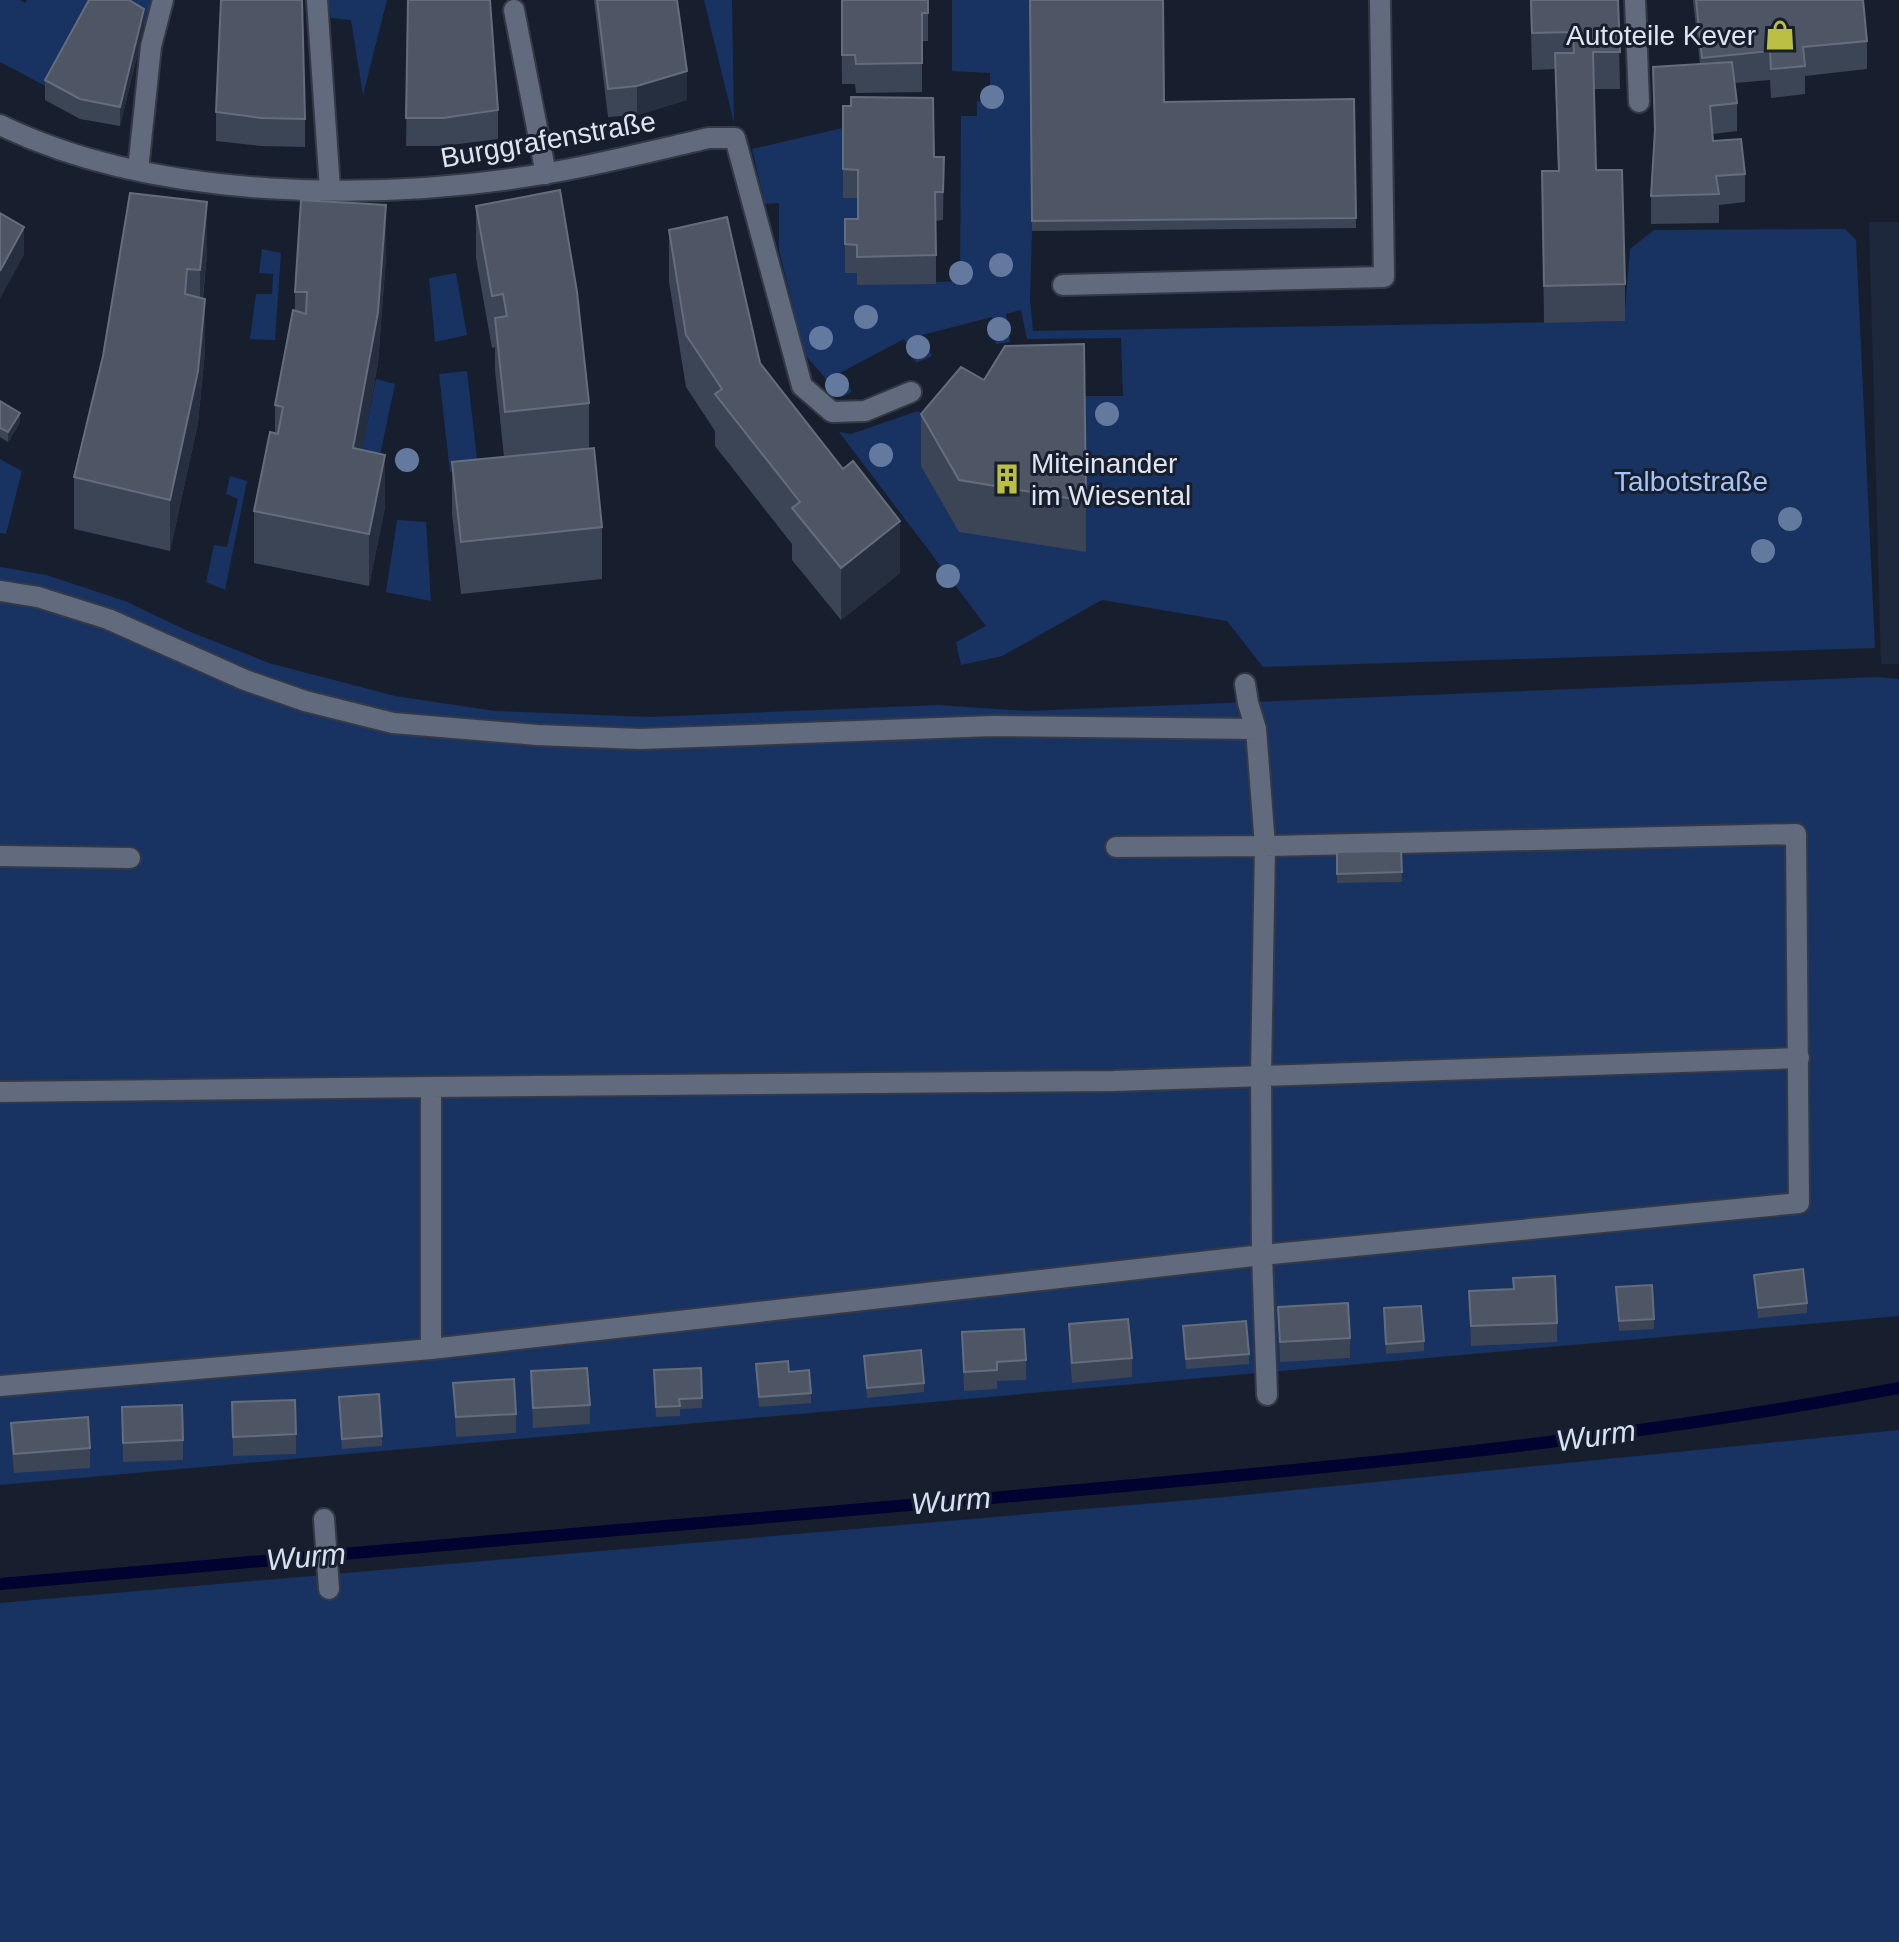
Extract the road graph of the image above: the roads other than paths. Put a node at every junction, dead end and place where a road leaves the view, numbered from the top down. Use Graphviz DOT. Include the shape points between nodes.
graph roads {
  1 [pos="163,0"];
  2 [pos="317,0"];
  3 [pos="1380,0"];
  4 [pos="1635,0"];
  5 [pos="514,10"];
  6 [pos="1639,102"];
  7 [pos="0,125"];
  8 [pos="138,170"];
  9 [pos="546,174"];
  10 [pos="330,189"];
  11 [pos="1063,285"];
  12 [pos="911,392"];
  13 [pos="0,591"];
  14 [pos="1245,684"];
  15 [pos="1256,729"];
  16 [pos="1265,846"];
  17 [pos="1116,847"];
  18 [pos="0,856"];
  19 [pos="130,858"];
  20 [pos="1799,1058"];
  21 [pos="1261,1075"];
  22 [pos="431,1087"];
  23 [pos="0,1092"];
  24 [pos="1262,1255"];
  25 [pos="431,1349"];
  26 [pos="0,1386"];
  27 [pos="1267,1395"];
  28 [pos="324,1519"];
  29 [pos="329,1589"];
  1 -- 8 [label="lane" via="151,46"];
  2 -- 10 [label="lane"];
  3 -- 11 [label="lane" via="1384,277"];
  4 -- 6 [label="lane"];
  5 -- 9 [label="lane"];
  7 -- 8 [label="lane, Burggrafenstraße"];
  8 -- 10 [label="lane, Burggrafenstraße" via="255,188"];
  9 -- 10 [label="lane, Burggrafenstraße" via="421,189"];
  9 -- 12 [label="lane, Burggrafenstraße" via="709,138 735,138 802,386 832,412 865,411"];
  13 -- 15 [label="lane" via="108,619 245,680 393,723 640,739 993,726"];
  14 -- 15 [label="lane"];
  15 -- 16 [label="lane"];
  16 -- 17 [label="lane"];
  16 -- 20 [label="lane" via="1796,834"];
  16 -- 21 [label="lane"];
  18 -- 19 [label="lane"];
  20 -- 21 [label="lane"];
  20 -- 24 [label="lane" via="1799,1203"];
  21 -- 22 [label="lane"];
  21 -- 24 [label="lane"];
  22 -- 23 [label="lane"];
  22 -- 25 [label="lane"];
  24 -- 25 [label="lane"];
  24 -- 27 [label="lane"];
  25 -- 26 [label="lane"];
  28 -- 29 [label="lane"];
}
